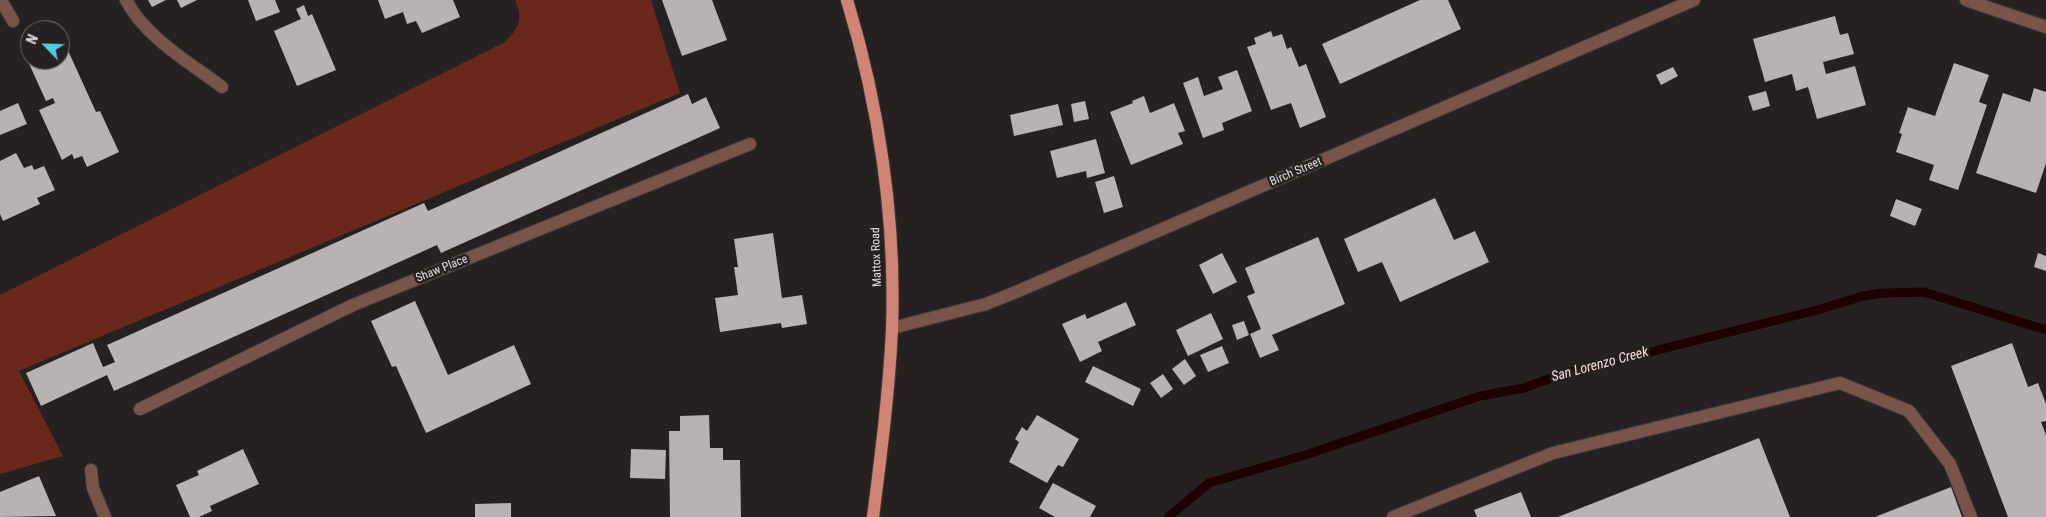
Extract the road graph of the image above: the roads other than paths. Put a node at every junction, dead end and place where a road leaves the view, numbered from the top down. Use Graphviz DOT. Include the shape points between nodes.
graph roads {
  1 [pos="1,0"];
  2 [pos="126,0"];
  3 [pos="847,0"];
  4 [pos="1694,0"];
  5 [pos="1966,0"];
  6 [pos="13,21"];
  7 [pos="2046,27"];
  8 [pos="222,87"];
  9 [pos="750,144"];
  10 [pos="892,328"];
  11 [pos="140,409"];
  12 [pos="91,470"];
  13 [pos="105,517"];
  14 [pos="873,517"];
  15 [pos="1393,517"];
  16 [pos="1971,517"];
  1 -- 6 [label="street"];
  2 -- 8 [label="street" via="134,15 161,42"];
  3 -- 10 [label="main road, Mattox Road" via="867,81 882,163 888,213"];
  4 -- 10 [label="street, Birch Street" via="1009,295"];
  5 -- 7 [label="street"];
  9 -- 11 [label="street, Shaw Place" via="352,305"];
  10 -- 14 [label="main road, Mattox Road"];
  12 -- 13 [label="street" via="93,488"];
  15 -- 16 [label="street" via="1554,453 1840,383 1909,411 1950,464"];
}
